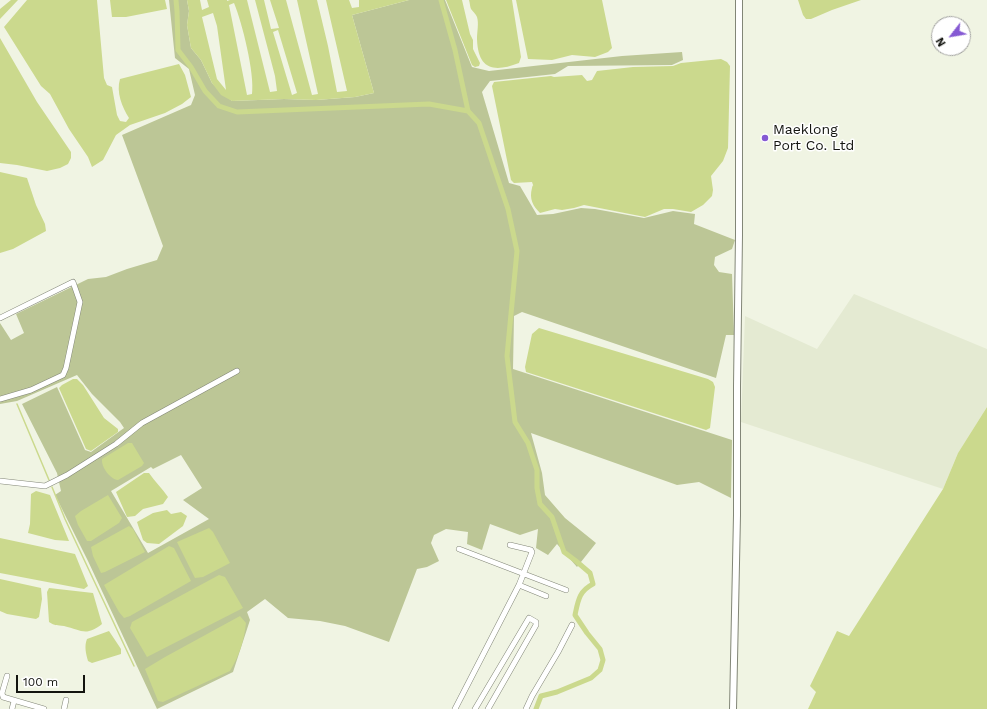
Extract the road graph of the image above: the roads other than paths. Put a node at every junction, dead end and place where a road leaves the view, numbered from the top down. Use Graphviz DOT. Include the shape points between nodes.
graph roads {
  1 [pos="739,0"];
  2 [pos="0,318"];
  3 [pos="237,371"];
  4 [pos="0,399"];
  5 [pos="0,481"];
  6 [pos="510,545"];
  7 [pos="459,549"];
  8 [pos="524,573"];
  9 [pos="519,585"];
  10 [pos="566,590"];
  11 [pos="546,596"];
  12 [pos="572,625"];
  13 [pos="7,676"];
  14 [pos="66,700"];
  15 [pos="14,701"];
  16 [pos="12,709"];
  17 [pos="44,709"];
  18 [pos="64,709"];
  19 [pos="455,709"];
  20 [pos="475,709"];
  21 [pos="488,709"];
  22 [pos="526,709"];
  23 [pos="733,709"];
  1 -- 23 [label="street" via="737,515"];
  2 -- 4 [label="street" via="73,282 80,302 63,375 31,390"];
  3 -- 5 [label="street" via="142,423 116,444 68,475 45,486"];
  6 -- 8 [label="street" via="531,550"];
  7 -- 8 [label="street"];
  8 -- 9 [label="street"];
  8 -- 10 [label="street"];
  9 -- 11 [label="street"];
  9 -- 19 [label="street"];
  12 -- 22 [label="street"];
  13 -- 15 [label="street" via="2,696"];
  14 -- 18 [label="street"];
  15 -- 16 [label="street"];
  15 -- 17 [label="street"];
  20 -- 21 [label="street" via="529,618 536,622 536,625"];
}
